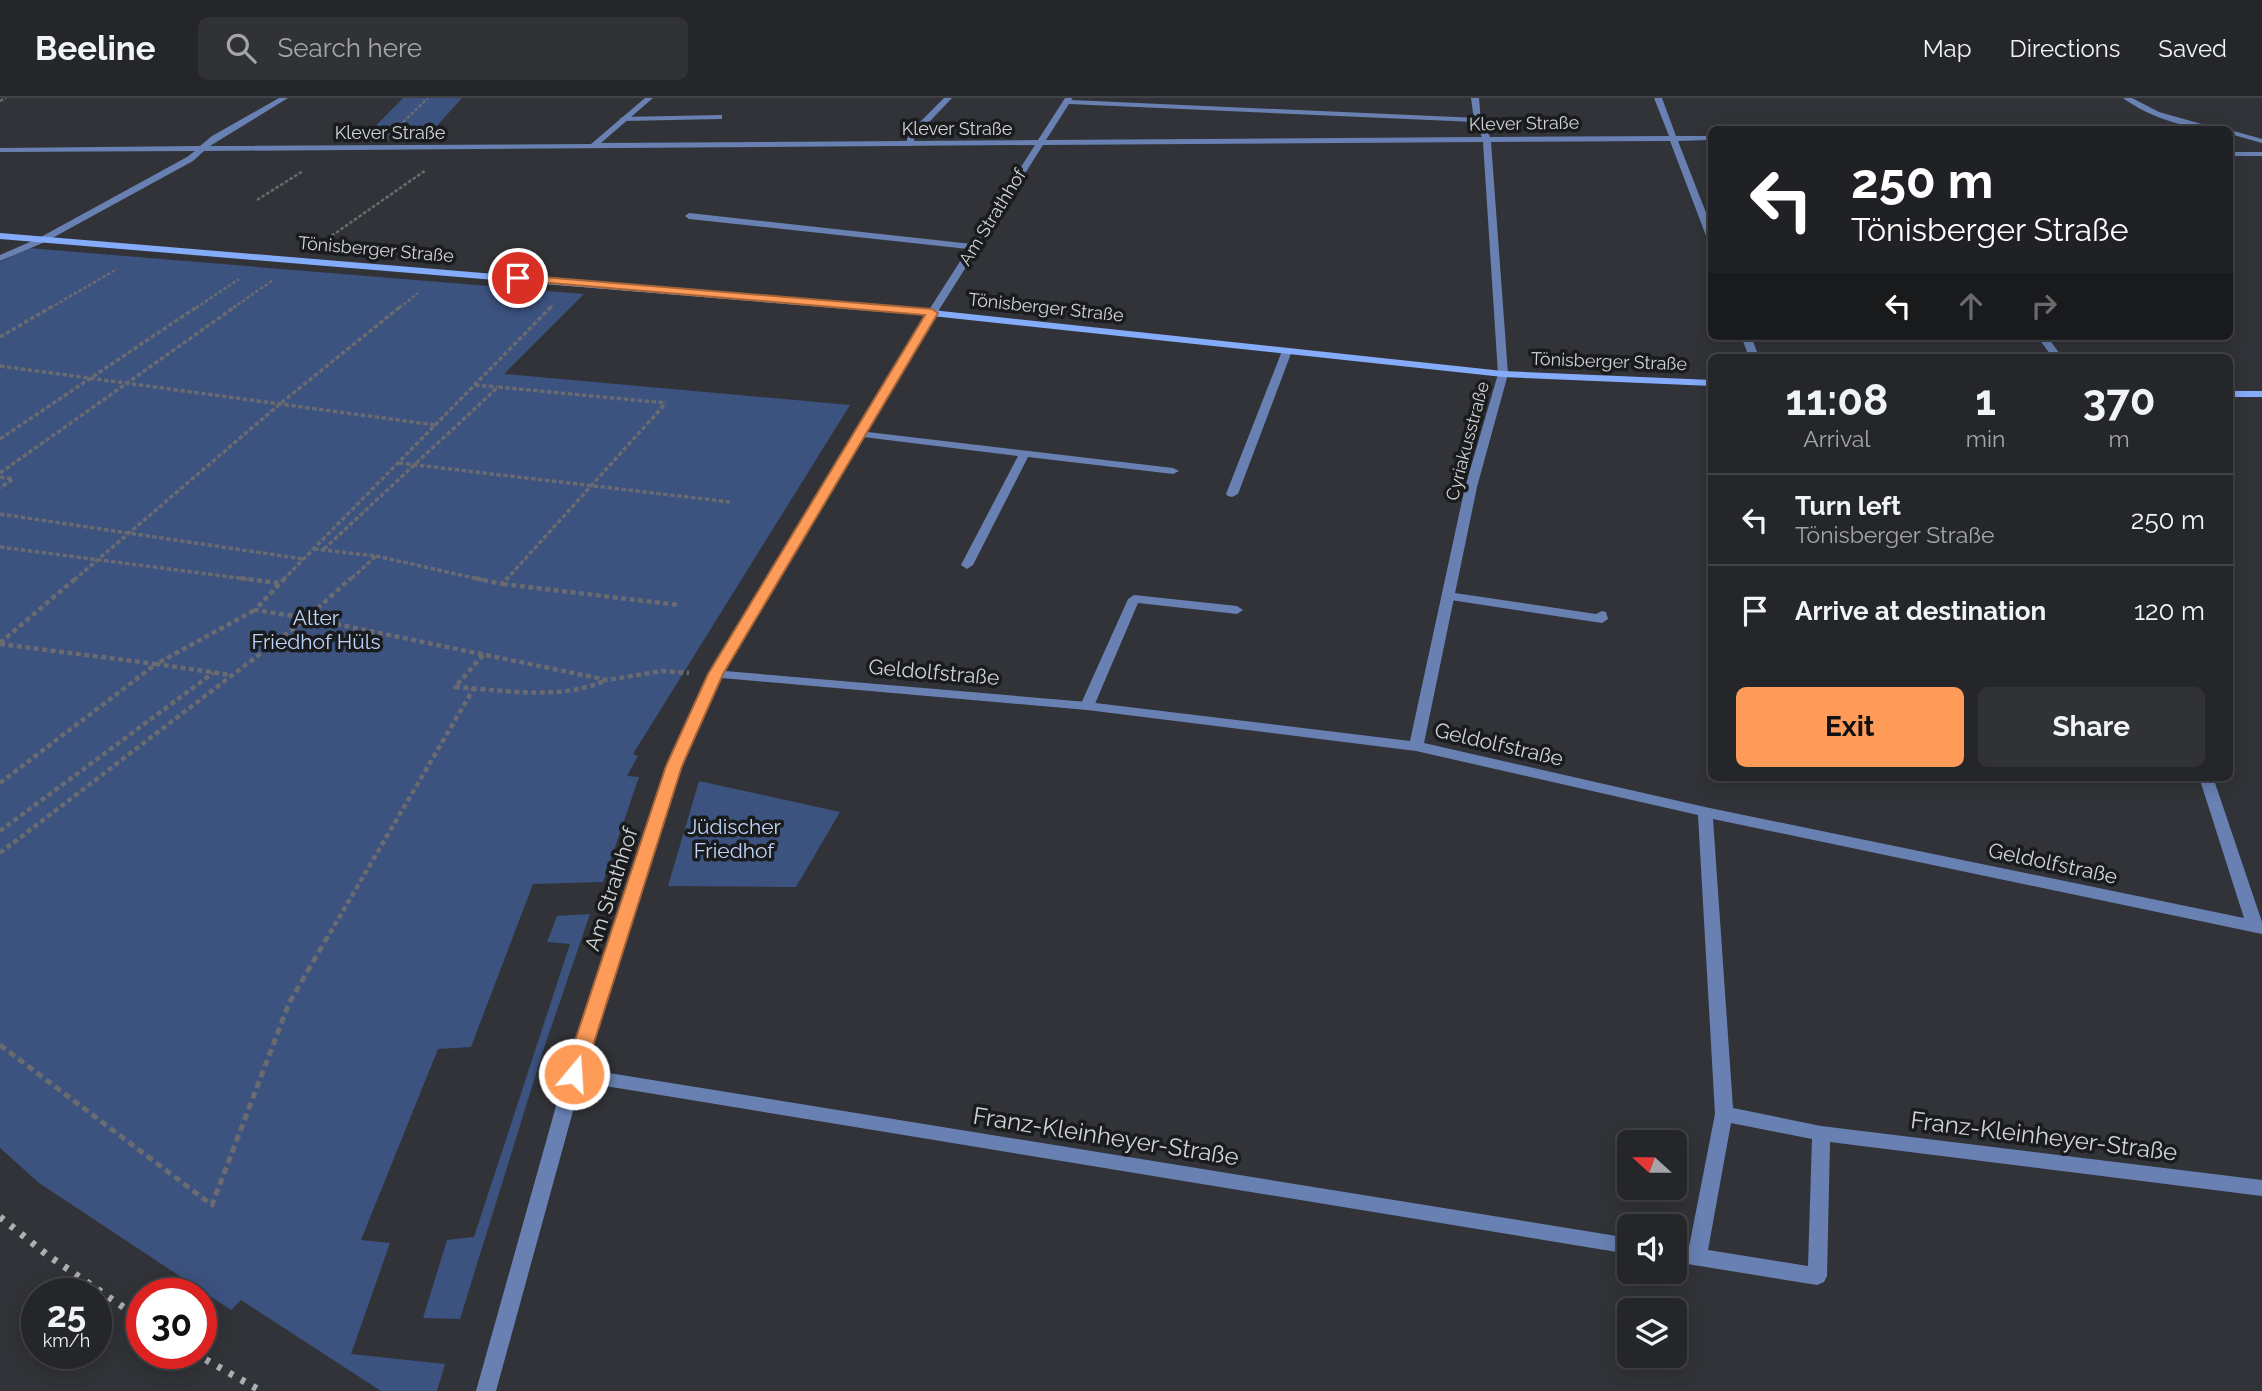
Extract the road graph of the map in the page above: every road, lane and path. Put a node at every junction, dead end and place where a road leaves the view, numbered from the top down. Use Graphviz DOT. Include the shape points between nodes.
graph roads {
  1 [pos="6,98"];
  2 [pos="284,98"];
  3 [pos="428,98"];
  4 [pos="649,98"];
  5 [pos="948,98"];
  6 [pos="1475,98"];
  7 [pos="1658,98"];
  8 [pos="2127,98"];
  9 [pos="1068,100"];
  10 [pos="0,101"];
  11 [pos="719,117"];
  12 [pos="624,119"];
  13 [pos="1478,120"];
  14 [pos="2204,126"];
  15 [pos="2233,133"];
  16 [pos="1675,137"];
  17 [pos="1708,138"];
  18 [pos="1487,139"];
  19 [pos="2262,141"];
  20 [pos="909,144"];
  21 [pos="1038,144"];
  22 [pos="593,146"];
  23 [pos="379,147"];
  24 [pos="458,147"];
  25 [pos="340,148"];
  26 [pos="202,149"];
  27 [pos="0,150"];
  28 [pos="2233,154"];
  29 [pos="2262,154"];
  30 [pos="257,200"];
  31 [pos="689,216"];
  32 [pos="1708,230"];
  33 [pos="0,236"];
  34 [pos="42,240"];
  35 [pos="975,247"];
  36 [pos="0,258"];
  37 [pos="297,260"];
  38 [pos="127,263"];
  39 [pos="230,275"];
  40 [pos="266,279"];
  41 [pos="408,289"];
  42 [pos="543,301"];
  43 [pos="932,313"];
  44 [pos="0,337"];
  45 [pos="1287,351"];
  46 [pos="0,366"];
  47 [pos="1503,374"];
  48 [pos="90,378"];
  49 [pos="131,382"];
  50 [pos="1708,383"];
  51 [pos="475,384"];
  52 [pos="498,387"];
  53 [pos="2233,394"];
  54 [pos="2262,394"];
  55 [pos="281,403"];
  56 [pos="435,425"];
  57 [pos="859,434"];
  58 [pos="0,439"];
  59 [pos="1025,453"];
  60 [pos="398,463"];
  61 [pos="414,465"];
  62 [pos="1172,471"];
  63 [pos="0,475"];
  64 [pos="591,486"];
  65 [pos="0,488"];
  66 [pos="1232,494"];
  67 [pos="730,502"];
  68 [pos="0,514"];
  69 [pos="130,532"];
  70 [pos="0,547"];
  71 [pos="314,549"];
  72 [pos="323,550"];
  73 [pos="376,556"];
  74 [pos="304,559"];
  75 [pos="97,560"];
  76 [pos="967,565"];
  77 [pos="280,583"];
  78 [pos="502,584"];
  79 [pos="1448,596"];
  80 [pos="678,605"];
  81 [pos="255,610"];
  82 [pos="1237,610"];
  83 [pos="1602,615"];
  84 [pos="307,618"];
  85 [pos="0,643"];
  86 [pos="483,655"];
  87 [pos="156,664"];
  88 [pos="214,673"];
  89 [pos="716,674"];
  90 [pos="232,675"];
  91 [pos="607,680"];
  92 [pos="474,688"];
  93 [pos="1087,706"];
  94 [pos="1416,746"];
  95 [pos="2207,781"];
  96 [pos="0,783"];
  97 [pos="1705,812"];
  98 [pos="0,831"];
  99 [pos="0,853"];
  100 [pos="2258,927"];
  101 [pos="0,1045"];
  102 [pos="574,1074"];
  103 [pos="1724,1114"];
  104 [pos="1821,1133"];
  105 [pos="2262,1188"];
  106 [pos="1617,1244"];
  107 [pos="1687,1255"];
  108 [pos="1697,1257"];
  109 [pos="486,1391"];
  1 -- 10 [label="path"];
  2 -- 26 [label="street"];
  3 -- 23 [label="path"];
  4 -- 12 [label="street"];
  5 -- 20 [label="street" via="911,136"];
  6 -- 13 [label="street"];
  7 -- 16 [label="street"];
  8 -- 14 [label="street" via="2156,114"];
  9 -- 13 [label="street"];
  9 -- 21 [label="street, Am Strathhof"];
  11 -- 12 [label="street"];
  12 -- 22 [label="street"];
  13 -- 18 [label="street"];
  15 -- 19 [label="street"];
  16 -- 17 [label="street, Klever Straße"];
  16 -- 18 [label="street, Klever Straße"];
  16 -- 32 [label="street"];
  18 -- 21 [label="street, Klever Straße"];
  18 -- 47 [label="street, Cyriakusstraße"];
  20 -- 21 [label="street, Klever Straße"];
  20 -- 22 [label="street, Klever Straße"];
  21 -- 35 [label="street, Am Strathhof"];
  22 -- 24 [label="street, Klever Straße"];
  23 -- 24 [label="street, Klever Straße"];
  23 -- 25 [label="street, Klever Straße"];
  24 -- 37 [label="path"];
  25 -- 26 [label="street, Klever Straße"];
  25 -- 30 [label="path"];
  26 -- 27 [label="street, Klever Straße"];
  26 -- 34 [label="street"];
  28 -- 29 [label="street"];
  31 -- 35 [label="street"];
  33 -- 34 [label="street, Tönisberger Straße"];
  34 -- 36 [label="street"];
  34 -- 37 [label="street, Tönisberger Straße"];
  35 -- 43 [label="street, Am Strathhof"];
  37 -- 43 [label="street, Tönisberger Straße"];
  38 -- 44 [label="path"];
  39 -- 48 [label="path" via="243,277"];
  40 -- 49 [label="path" via="274,280"];
  41 -- 55 [label="path" via="422,290"];
  42 -- 51 [label="path" via="556,302"];
  43 -- 45 [label="street, Tönisberger Straße"];
  43 -- 57 [label="street, Am Strathhof"];
  45 -- 47 [label="street, Tönisberger Straße"];
  45 -- 66 [label="street"];
  46 -- 48 [label="path"];
  47 -- 50 [label="street, Tönisberger Straße"];
  47 -- 79 [label="street, Cyriakusstraße" via="1471,487"];
  48 -- 49 [label="path"];
  48 -- 58 [label="path"];
  49 -- 55 [label="path"];
  49 -- 63 [label="path"];
  51 -- 52 [label="path"];
  51 -- 56 [label="path"];
  52 -- 61 [label="path"];
  52 -- 64 [label="path" via="666,403"];
  53 -- 54 [label="street"];
  55 -- 56 [label="path"];
  55 -- 69 [label="path"];
  56 -- 60 [label="path"];
  57 -- 59 [label="street"];
  57 -- 89 [label="street, Am Strathhof"];
  59 -- 62 [label="street"];
  59 -- 76 [label="street"];
  60 -- 61 [label="path"];
  60 -- 71 [label="path"];
  61 -- 64 [label="path"];
  61 -- 72 [label="path"];
  63 -- 65 [label="path" via="13,479"];
  64 -- 67 [label="path"];
  64 -- 78 [label="path"];
  68 -- 69 [label="path"];
  69 -- 74 [label="path"];
  69 -- 75 [label="path"];
  70 -- 75 [label="path"];
  71 -- 72 [label="path"];
  71 -- 74 [label="path"];
  72 -- 73 [label="path"];
  73 -- 78 [label="path"];
  73 -- 84 [label="path"];
  74 -- 77 [label="path"];
  75 -- 77 [label="path"];
  75 -- 85 [label="path"];
  77 -- 81 [label="path"];
  78 -- 80 [label="path"];
  79 -- 83 [label="street"];
  79 -- 94 [label="street, Cyriakusstraße"];
  81 -- 84 [label="path"];
  81 -- 87 [label="path"];
  82 -- 93 [label="street" via="1134,599"];
  84 -- 86 [label="path"];
  84 -- 90 [label="path"];
  85 -- 87 [label="path"];
  86 -- 91 [label="path"];
  86 -- 92 [label="path" via="455,687"];
  87 -- 88 [label="path"];
  87 -- 96 [label="path"];
  88 -- 90 [label="path"];
  88 -- 98 [label="path"];
  89 -- 91 [label="path" via="662,671"];
  89 -- 93 [label="street, Geldolfstraße"];
  89 -- 102 [label="street, Am Strathhof" via="674,766"];
  90 -- 99 [label="path"];
  91 -- 92 [label="path" via="593,688 556,692"];
  92 -- 101 [label="path" via="289,1003 212,1205"];
  93 -- 94 [label="street, Geldolfstraße"];
  94 -- 97 [label="street, Geldolfstraße"];
  95 -- 100 [label="street"];
  97 -- 100 [label="street, Geldolfstraße"];
  97 -- 103 [label="street"];
  102 -- 106 [label="street, Franz-Kleinheyer-Straße"];
  102 -- 109 [label="street, Am Strathhof"];
  103 -- 104 [label="street, Franz-Kleinheyer-Straße"];
  103 -- 108 [label="street"];
  104 -- 105 [label="street, Franz-Kleinheyer-Straße"];
  104 -- 108 [label="street" via="1817,1276"];
  107 -- 108 [label="street"];
}
